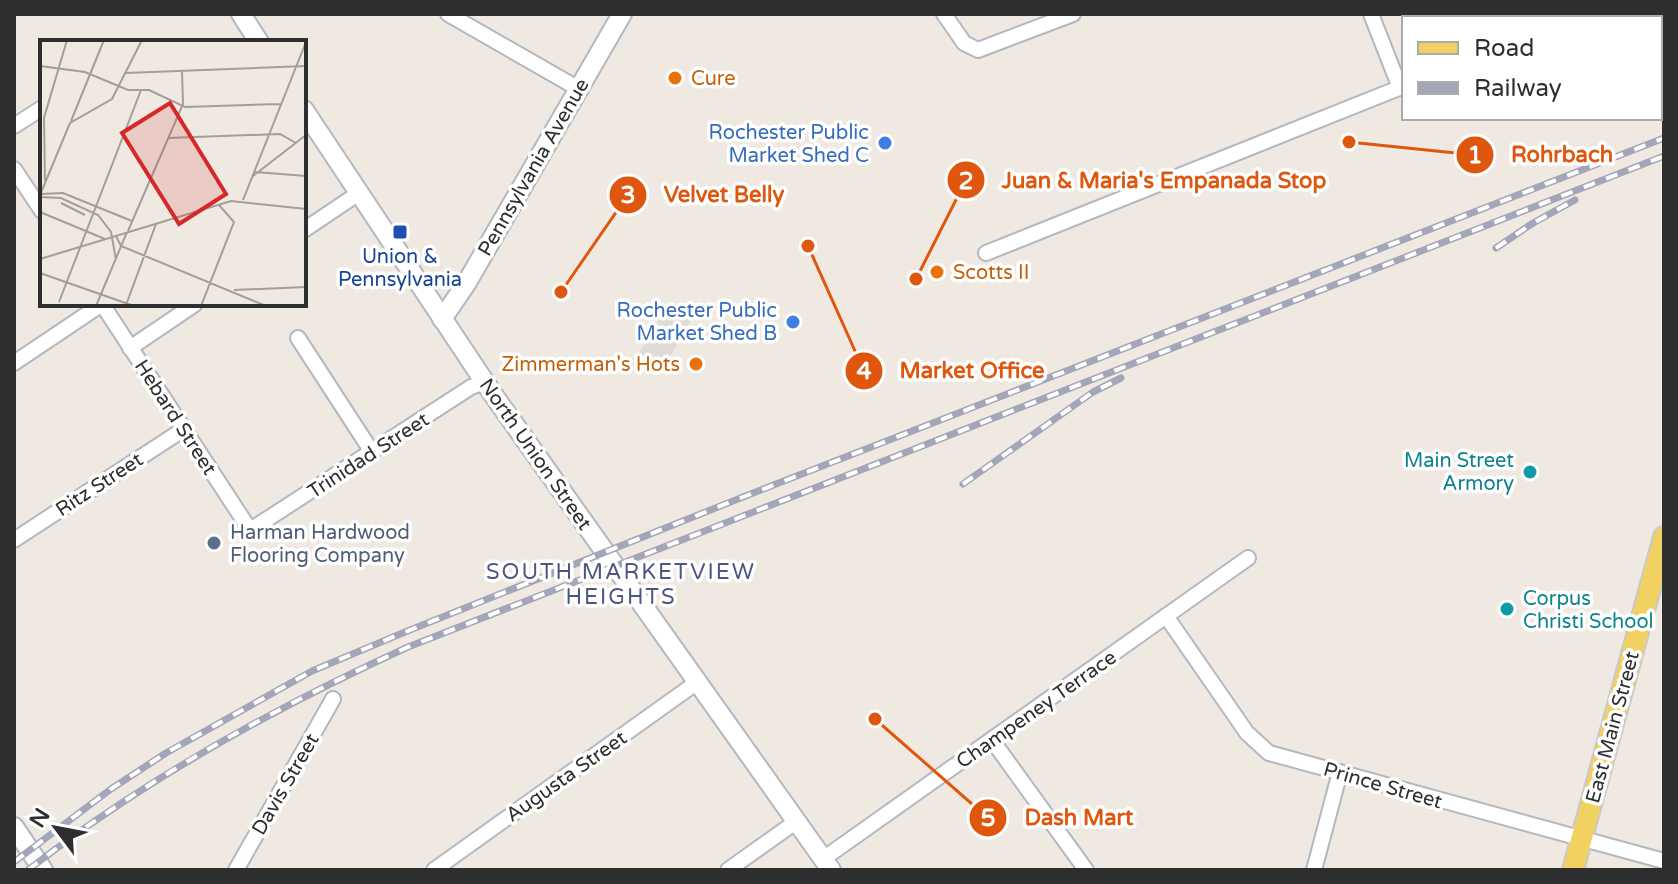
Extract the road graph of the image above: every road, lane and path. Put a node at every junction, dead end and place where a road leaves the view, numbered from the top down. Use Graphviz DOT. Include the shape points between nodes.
graph roads {
  1 [pos="241,14"];
  2 [pos="448,14"];
  3 [pos="622,14"];
  4 [pos="944,14"];
  5 [pos="1073,14"];
  6 [pos="1371,14"];
  7 [pos="258,40"];
  8 [pos="1402,87"];
  9 [pos="579,89"];
  10 [pos="40,109"];
  11 [pos="306,113"];
  12 [pos="14,126"];
  13 [pos="14,169"];
  14 [pos="19,188"];
  15 [pos="359,193"];
  16 [pos="40,209"];
  17 [pos="306,229"];
  18 [pos="986,253"];
  19 [pos="99,306"];
  20 [pos="103,306"];
  21 [pos="192,306"];
  22 [pos="442,319"];
  23 [pos="298,338"];
  24 [pos="130,348"];
  25 [pos="14,363"];
  26 [pos="485,382"];
  27 [pos="184,429"];
  28 [pos="372,452"];
  29 [pos="252,529"];
  30 [pos="1664,537"];
  31 [pos="14,540"];
  32 [pos="1248,558"];
  33 [pos="1660,565"];
  34 [pos="1166,616"];
  35 [pos="696,683"];
  36 [pos="333,699"];
  37 [pos="992,740"];
  38 [pos="1340,772"];
  39 [pos="797,821"];
  40 [pos="14,827"];
  41 [pos="1581,840"];
  42 [pos="1664,861"];
  43 [pos="827,864"];
  44 [pos="43,870"];
  45 [pos="236,870"];
  46 [pos="434,870"];
  47 [pos="728,870"];
  48 [pos="1086,870"];
  49 [pos="1314,870"];
  50 [pos="1573,870"];
  1 -- 7 [label="street"];
  2 -- 9 [label="street"];
  3 -- 9 [label="street, Pennsylvania Avenue"];
  4 -- 5 [label="street" via="964,43 978,50"];
  6 -- 8 [label="street"];
  8 -- 18 [label="street"];
  9 -- 22 [label="street, Pennsylvania Avenue"];
  10 -- 12 [label="street"];
  11 -- 15 [label="street, North Union Street"];
  13 -- 14 [label="street"];
  14 -- 16 [label="street"];
  15 -- 17 [label="street"];
  15 -- 22 [label="street, North Union Street"];
  19 -- 25 [label="street"];
  20 -- 24 [label="street, Hebard Street"];
  21 -- 24 [label="street"];
  22 -- 26 [label="street, North Union Street"];
  23 -- 28 [label="street"];
  24 -- 27 [label="street, Hebard Street"];
  26 -- 28 [label="street, Trinidad Street"];
  26 -- 35 [label="street, North Union Street"];
  27 -- 29 [label="street, Hebard Street"];
  27 -- 31 [label="street, Ritz Street"];
  28 -- 29 [label="street, Trinidad Street"];
  30 -- 33 [label="main road, East Main Street"];
  32 -- 34 [label="street, Champeney Terrace"];
  33 -- 41 [label="main road, East Main Street"];
  34 -- 37 [label="street, Champeney Terrace"];
  34 -- 38 [label="street, Prince Street" via="1255,742 1278,756"];
  35 -- 39 [label="street, North Union Street"];
  35 -- 46 [label="street, Augusta Street"];
  36 -- 45 [label="street, Davis Street"];
  37 -- 43 [label="street, Champeney Terrace"];
  37 -- 48 [label="street"];
  38 -- 41 [label="street, Prince Street"];
  38 -- 49 [label="street"];
  39 -- 43 [label="street, North Union Street"];
  39 -- 47 [label="street"];
  40 -- 44 [label="street"];
  41 -- 42 [label="street, Prince Street"];
  41 -- 50 [label="main road, East Main Street"];
}
